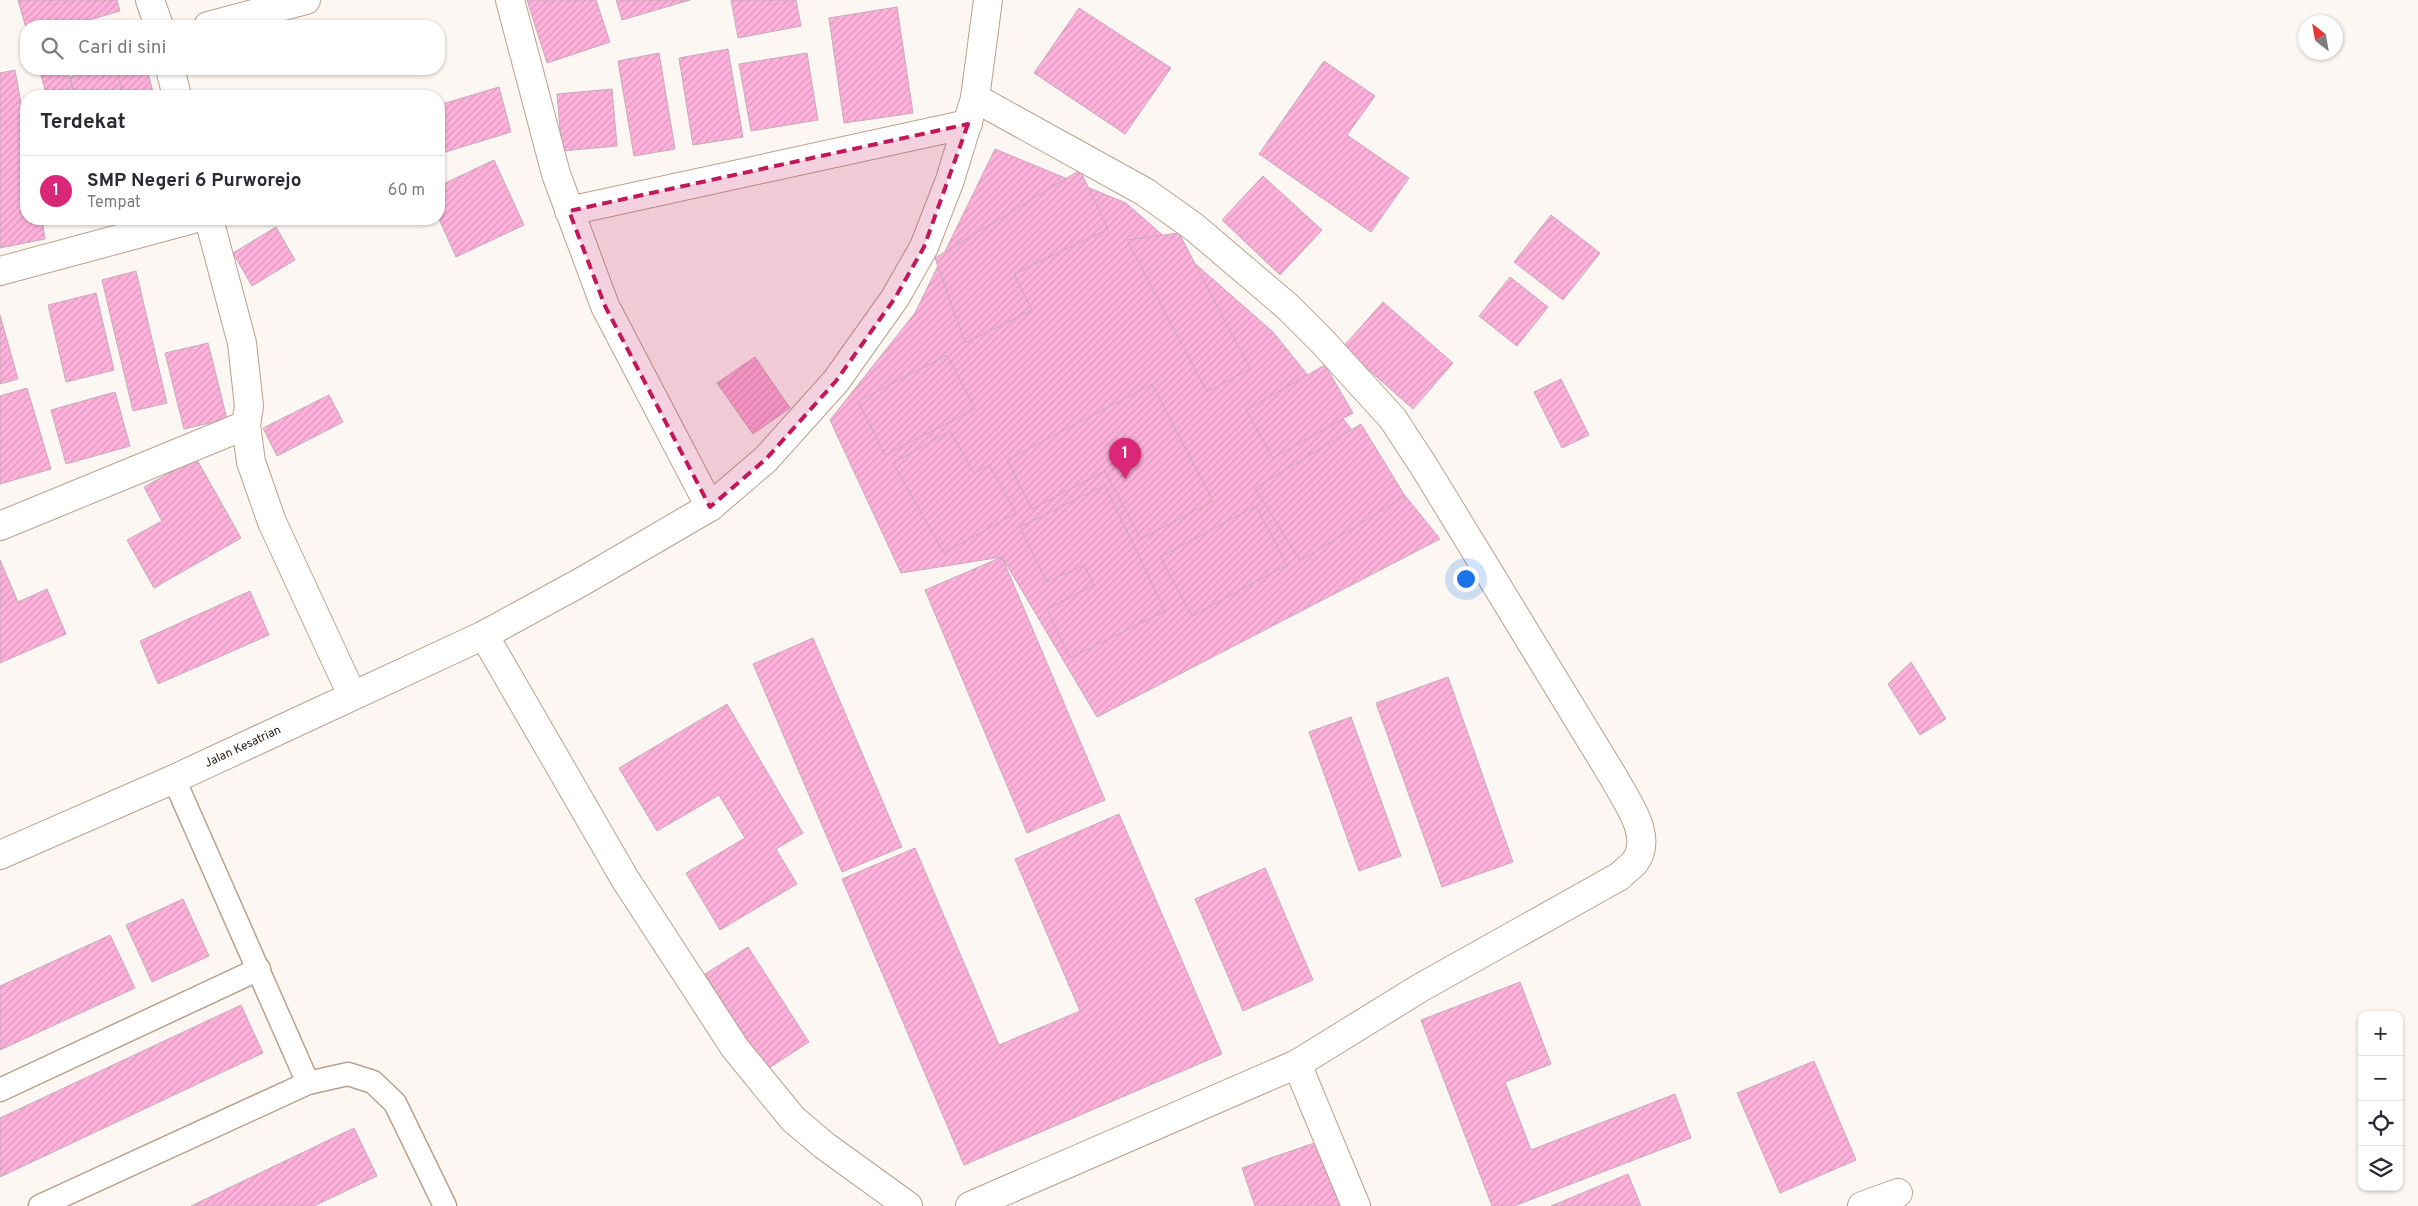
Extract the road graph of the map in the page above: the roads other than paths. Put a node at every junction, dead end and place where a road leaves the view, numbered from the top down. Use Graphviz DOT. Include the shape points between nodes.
graph roads {
  1 [pos="150,0"];
  2 [pos="306,0"];
  3 [pos="510,0"];
  4 [pos="988,0"];
  5 [pos="157,20"];
  6 [pos="231,20"];
  7 [pos="172,75"];
  8 [pos="175,90"];
  9 [pos="975,98"];
  10 [pos="968,124"];
  11 [pos="569,211"];
  12 [pos="171,225"];
  13 [pos="211,225"];
  14 [pos="0,271"];
  15 [pos="246,425"];
  16 [pos="710,507"];
  17 [pos="0,526"];
  18 [pos="484,635"];
  19 [pos="352,695"];
  20 [pos="174,779"];
  21 [pos="0,855"];
  22 [pos="259,969"];
  23 [pos="1296,1064"];
  24 [pos="308,1083"];
  25 [pos="0,1090"];
  26 [pos="1898,1193"];
  27 [pos="40,1206"];
  28 [pos="445,1206"];
  29 [pos="908,1206"];
  30 [pos="970,1206"];
  31 [pos="1356,1206"];
  32 [pos="1862,1206"];
  1 -- 5 [label="street"];
  2 -- 6 [label="street"];
  3 -- 11 [label="street" via="556,174"];
  4 -- 9 [label="street, Jalan Kesatrian"];
  7 -- 8 [label="street"];
  9 -- 10 [label="street, Jalan Kesatrian"];
  9 -- 23 [label="street" via="1145,192 1194,227 1288,307 1362,383 1393,419 1426,468 1614,778 1640,828 1642,844 1635,862 1620,876 1420,988"];
  10 -- 11 [label="street"];
  10 -- 16 [label="street, Jalan Kesatrian" via="924,247 894,298 836,381 766,459"];
  11 -- 16 [label="street" via="605,306"];
  12 -- 14 [label="street"];
  13 -- 15 [label="street" via="242,343 249,406"];
  15 -- 17 [label="street"];
  15 -- 19 [label="street" via="250,462 269,513"];
  16 -- 18 [label="street, Jalan Kesatrian"];
  18 -- 19 [label="street, Jalan Kesatrian"];
  18 -- 29 [label="street" via="624,879 735,1048 793,1119"];
  19 -- 20 [label="street, Jalan Kesatrian"];
  20 -- 21 [label="street, Jalan Kesatrian"];
  20 -- 22 [label="lane"];
  22 -- 24 [label="lane"];
  22 -- 25 [label="lane"];
  23 -- 30 [label="street"];
  23 -- 31 [label="street"];
  24 -- 27 [label="lane"];
  24 -- 28 [label="lane" via="348,1074 373,1082 395,1102"];
  26 -- 32 [label="street"];
}
